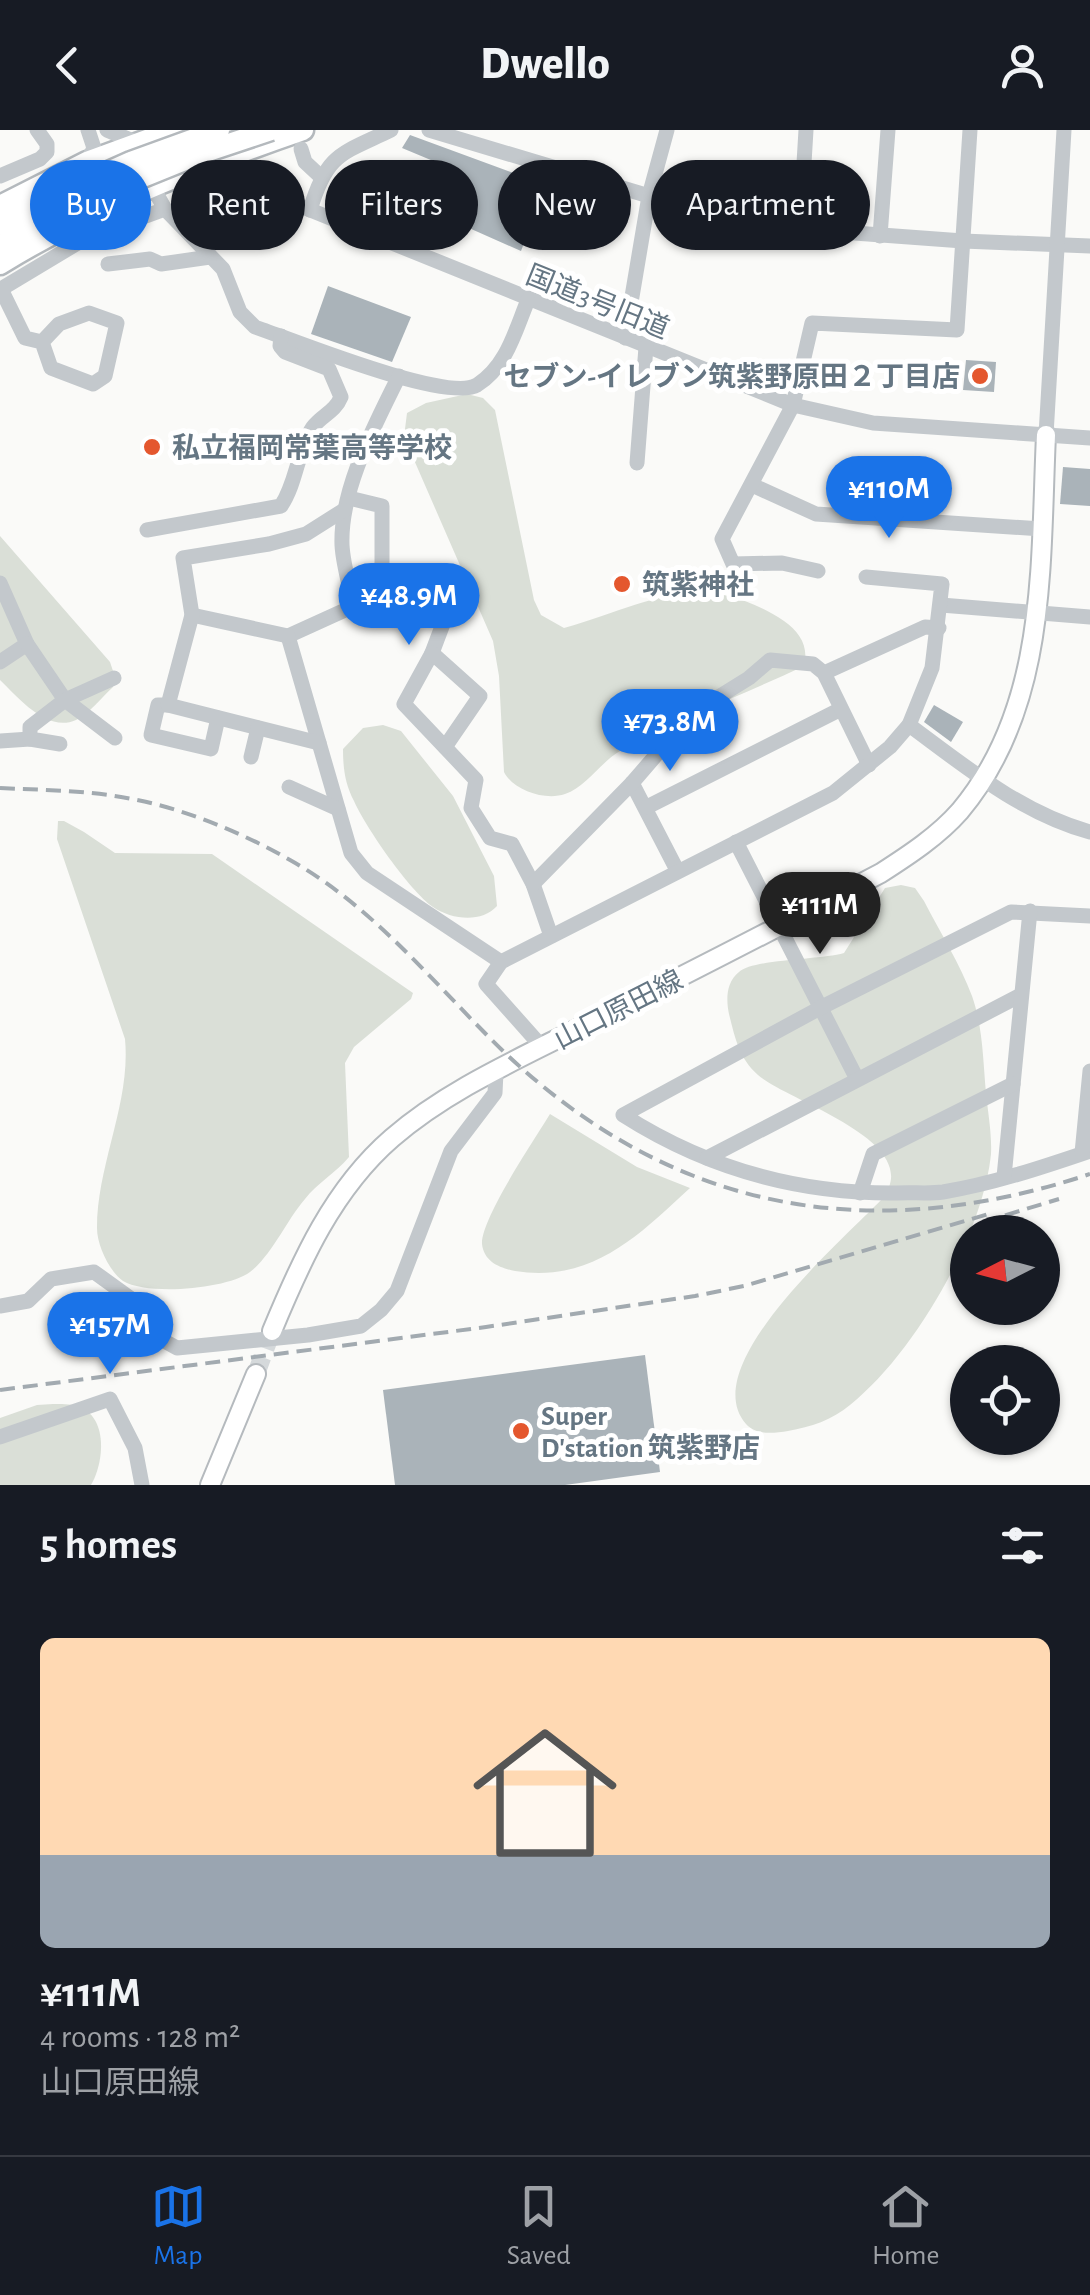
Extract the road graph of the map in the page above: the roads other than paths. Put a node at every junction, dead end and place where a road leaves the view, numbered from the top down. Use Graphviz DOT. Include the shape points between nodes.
graph roads {
  1 [pos="37,130"];
  2 [pos="88,130"];
  3 [pos="107,130"];
  4 [pos="174,130"];
  5 [pos="219,130"];
  6 [pos="271,130"];
  7 [pos="391,130"];
  8 [pos="429,130"];
  9 [pos="667,130"];
  10 [pos="806,130"];
  11 [pos="888,130"];
  12 [pos="970,130"];
  13 [pos="1064,130"];
  14 [pos="302,140"];
  15 [pos="138,143"];
  16 [pos="92,160"];
  17 [pos="116,160"];
  18 [pos="136,160"];
  19 [pos="184,160"];
  20 [pos="233,160"];
  21 [pos="151,166"];
  22 [pos="0,176"];
  23 [pos="320,176"];
  24 [pos="171,180"];
  25 [pos="152,186"];
  26 [pos="649,196"];
  27 [pos="30,197"];
  28 [pos="0,206"];
  29 [pos="305,208"];
  30 [pos="164,209"];
  31 [pos="30,210"];
  32 [pos="310,210"];
  33 [pos="30,224"];
  34 [pos="0,225"];
  35 [pos="880,236"];
  36 [pos="963,241"];
  37 [pos="1057,244"];
  38 [pos="0,246"];
  39 [pos="1090,246"];
  40 [pos="210,258"];
  41 [pos="0,264"];
  42 [pos="108,264"];
  43 [pos="1,289"];
  44 [pos="528,300"];
  45 [pos="281,336"];
  46 [pos="626,338"];
  47 [pos="42,342"];
  48 [pos="646,348"];
  49 [pos="400,376"];
  50 [pos="793,405"];
  51 [pos="1046,436"];
  52 [pos="1090,438"];
  53 [pos="637,462"];
  54 [pos="752,486"];
  55 [pos="347,504"];
  56 [pos="1042,528"];
  57 [pos="147,530"];
  58 [pos="818,571"];
  59 [pos="866,577"];
  60 [pos="0,583"];
  61 [pos="941,605"];
  62 [pos="354,606"];
  63 [pos="448,608"];
  64 [pos="1037,610"];
  65 [pos="192,615"];
  66 [pos="1090,617"];
  67 [pos="939,628"];
  68 [pos="288,636"];
  69 [pos="27,644"];
  70 [pos="432,653"];
  71 [pos="0,662"];
  72 [pos="824,673"];
  73 [pos="114,678"];
  74 [pos="66,700"];
  75 [pos="168,706"];
  76 [pos="841,709"];
  77 [pos="218,718"];
  78 [pos="909,725"];
  79 [pos="258,728"];
  80 [pos="115,738"];
  81 [pos="30,739"];
  82 [pos="0,742"];
  83 [pos="319,742"];
  84 [pos="60,744"];
  85 [pos="445,747"];
  86 [pos="251,757"];
  87 [pos="869,764"];
  88 [pos="982,778"];
  89 [pos="632,782"];
  90 [pos="288,787"];
  91 [pos="646,807"];
  92 [pos="338,809"];
  93 [pos="1090,832"];
  94 [pos="736,842"];
  95 [pos="678,870"];
  96 [pos="533,884"];
  97 [pos="1030,912"];
  98 [pos="1090,916"];
  99 [pos="780,926"];
  100 [pos="551,936"];
  101 [pos="501,962"];
  102 [pos="1021,995"];
  103 [pos="820,1008"];
  104 [pos="542,1047"];
  105 [pos="1090,1070"];
  106 [pos="496,1072"];
  107 [pos="858,1079"];
  108 [pos="1012,1084"];
  109 [pos="1086,1152"];
  110 [pos="707,1158"];
  111 [pos="1004,1177"];
  112 [pos="860,1193"];
  113 [pos="0,1306"];
  114 [pos="272,1332"];
  115 [pos="256,1374"];
  116 [pos="0,1437"];
  117 [pos="142,1485"];
  118 [pos="210,1485"];
  1 -- 22 [label="street" via="47,152"];
  2 -- 16 [label="street"];
  3 -- 15 [label="street, 国道3号旧道"];
  4 -- 15 [label="highway"];
  5 -- 18 [label="highway, bridge"];
  6 -- 21 [label="highway, bridge"];
  7 -- 23 [label="street" via="340,154"];
  8 -- 26 [label="street"];
  9 -- 26 [label="street"];
  10 -- 35 [label="street" via="800,229"];
  11 -- 35 [label="street"];
  12 -- 36 [label="street"];
  13 -- 37 [label="street"];
  14 -- 20 [label="highway"];
  14 -- 23 [label="street" via="305,162"];
  15 -- 17 [label="highway"];
  15 -- 19 [label="street, 国道3号旧道"];
  23 -- 32 [label="street"];
  24 -- 25 [label="highway"];
  25 -- 30 [label="street"];
  25 -- 41 [label="highway"];
  26 -- 46 [label="street"];
  27 -- 28 [label="highway"];
  29 -- 32 [label="street, 国道3号旧道"];
  30 -- 40 [label="street"];
  30 -- 43 [label="street" via="86,238"];
  31 -- 34 [label="highway"];
  32 -- 44 [label="street, 国道3号旧道"];
  33 -- 38 [label="highway"];
  35 -- 36 [label="street"];
  36 -- 37 [label="street"];
  36 -- 50 [label="street" via="956,330 812,322"];
  37 -- 39 [label="street"];
  37 -- 51 [label="street"];
  40 -- 42 [label="street"];
  40 -- 45 [label="street" via="223,270 240,312 255,327"];
  43 -- 47 [label="street" via="26,338"];
  44 -- 46 [label="street, 国道3号旧道"];
  44 -- 49 [label="street" via="502,363 474,386 452,390"];
  45 -- 49 [label="street"];
  45 -- 57 [label="street" via="285,352 329,369 340,389 338,405 308,435 282,506"];
  46 -- 48 [label="street, 国道3号旧道"];
  47 -- 47 [label="street" via="58,324 88,313 117,323 105,376 94,384 51,368"];
  48 -- 50 [label="street, 国道3号旧道"];
  48 -- 53 [label="street"];
  49 -- 55 [label="street"];
  50 -- 51 [label="street, 国道3号旧道" via="873,424"];
  50 -- 54 [label="street"];
  51 -- 52 [label="street, 国道3号旧道"];
  51 -- 56 [label="main road, 山口原田線"];
  54 -- 56 [label="street" via="816,514"];
  54 -- 58 [label="street" via="722,540 733,564 782,563"];
  55 -- 62 [label="street" via="342,546"];
  55 -- 62 [label="street" via="382,506 382,565"];
  55 -- 65 [label="street" via="306,534 182,558"];
  56 -- 64 [label="main road, 山口原田線"];
  59 -- 61 [label="street" via="942,584"];
  60 -- 69 [label="street"];
  61 -- 64 [label="street"];
  61 -- 67 [label="street"];
  62 -- 68 [label="street"];
  63 -- 70 [label="street"];
  64 -- 66 [label="street"];
  64 -- 88 [label="main road, 山口原田線" via="1013,721"];
  65 -- 68 [label="street"];
  65 -- 75 [label="street"];
  67 -- 72 [label="street" via="924,628"];
  67 -- 78 [label="street" via="932,668"];
  68 -- 83 [label="street"];
  69 -- 71 [label="street"];
  69 -- 74 [label="street"];
  70 -- 85 [label="street" via="404,704"];
  70 -- 85 [label="street" via="480,696"];
  72 -- 76 [label="street"];
  72 -- 89 [label="street" via="813,664 770,660 676,732"];
  73 -- 74 [label="street"];
  74 -- 80 [label="street"];
  74 -- 81 [label="street" via="30,727"];
  75 -- 77 [label="street"];
  75 -- 77 [label="street" via="158,705 151,735 211,749"];
  76 -- 87 [label="street"];
  76 -- 91 [label="street"];
  77 -- 79 [label="street"];
  78 -- 87 [label="street"];
  78 -- 88 [label="street"];
  79 -- 83 [label="street"];
  79 -- 86 [label="street"];
  81 -- 82 [label="street"];
  81 -- 84 [label="street"];
  83 -- 92 [label="street"];
  85 -- 96 [label="street" via="476,780 470,808 490,838 512,844"];
  87 -- 94 [label="street" via="833,793"];
  88 -- 93 [label="street" via="1048,819"];
  88 -- 99 [label="main road, 山口原田線" via="959,812 920,847"];
  89 -- 91 [label="street"];
  89 -- 96 [label="street"];
  90 -- 92 [label="street"];
  91 -- 95 [label="street"];
  92 -- 101 [label="street" via="351,853 367,873"];
  94 -- 95 [label="street"];
  94 -- 99 [label="street"];
  95 -- 100 [label="street"];
  96 -- 100 [label="street"];
  97 -- 98 [label="street"];
  97 -- 102 [label="street"];
  97 -- 103 [label="street" via="1010,912"];
  99 -- 103 [label="street"];
  99 -- 104 [label="main road, 山口原田線"];
  100 -- 101 [label="street"];
  101 -- 104 [label="street" via="486,984"];
  102 -- 107 [label="street"];
  102 -- 108 [label="street"];
  103 -- 107 [label="street"];
  103 -- 110 [label="street" via="623,1115"];
  104 -- 106 [label="main road, 山口原田線"];
  105 -- 109 [label="street"];
  106 -- 113 [label="street" via="495,1093 452,1150 397,1291 360,1326 177,1348 156,1337 137,1303 94,1272 51,1280 28,1300"];
  106 -- 114 [label="main road, 山口原田線" via="426,1112 358,1174 300,1264"];
  107 -- 110 [label="street"];
  108 -- 111 [label="street"];
  108 -- 112 [label="street" via="873,1154"];
  109 -- 111 [label="street"];
  110 -- 112 [label="street" via="784,1184"];
  111 -- 112 [label="street" via="941,1192"];
  115 -- 118 [label="main road"];
  116 -- 117 [label="street" via="110,1399 134,1448"];
}
